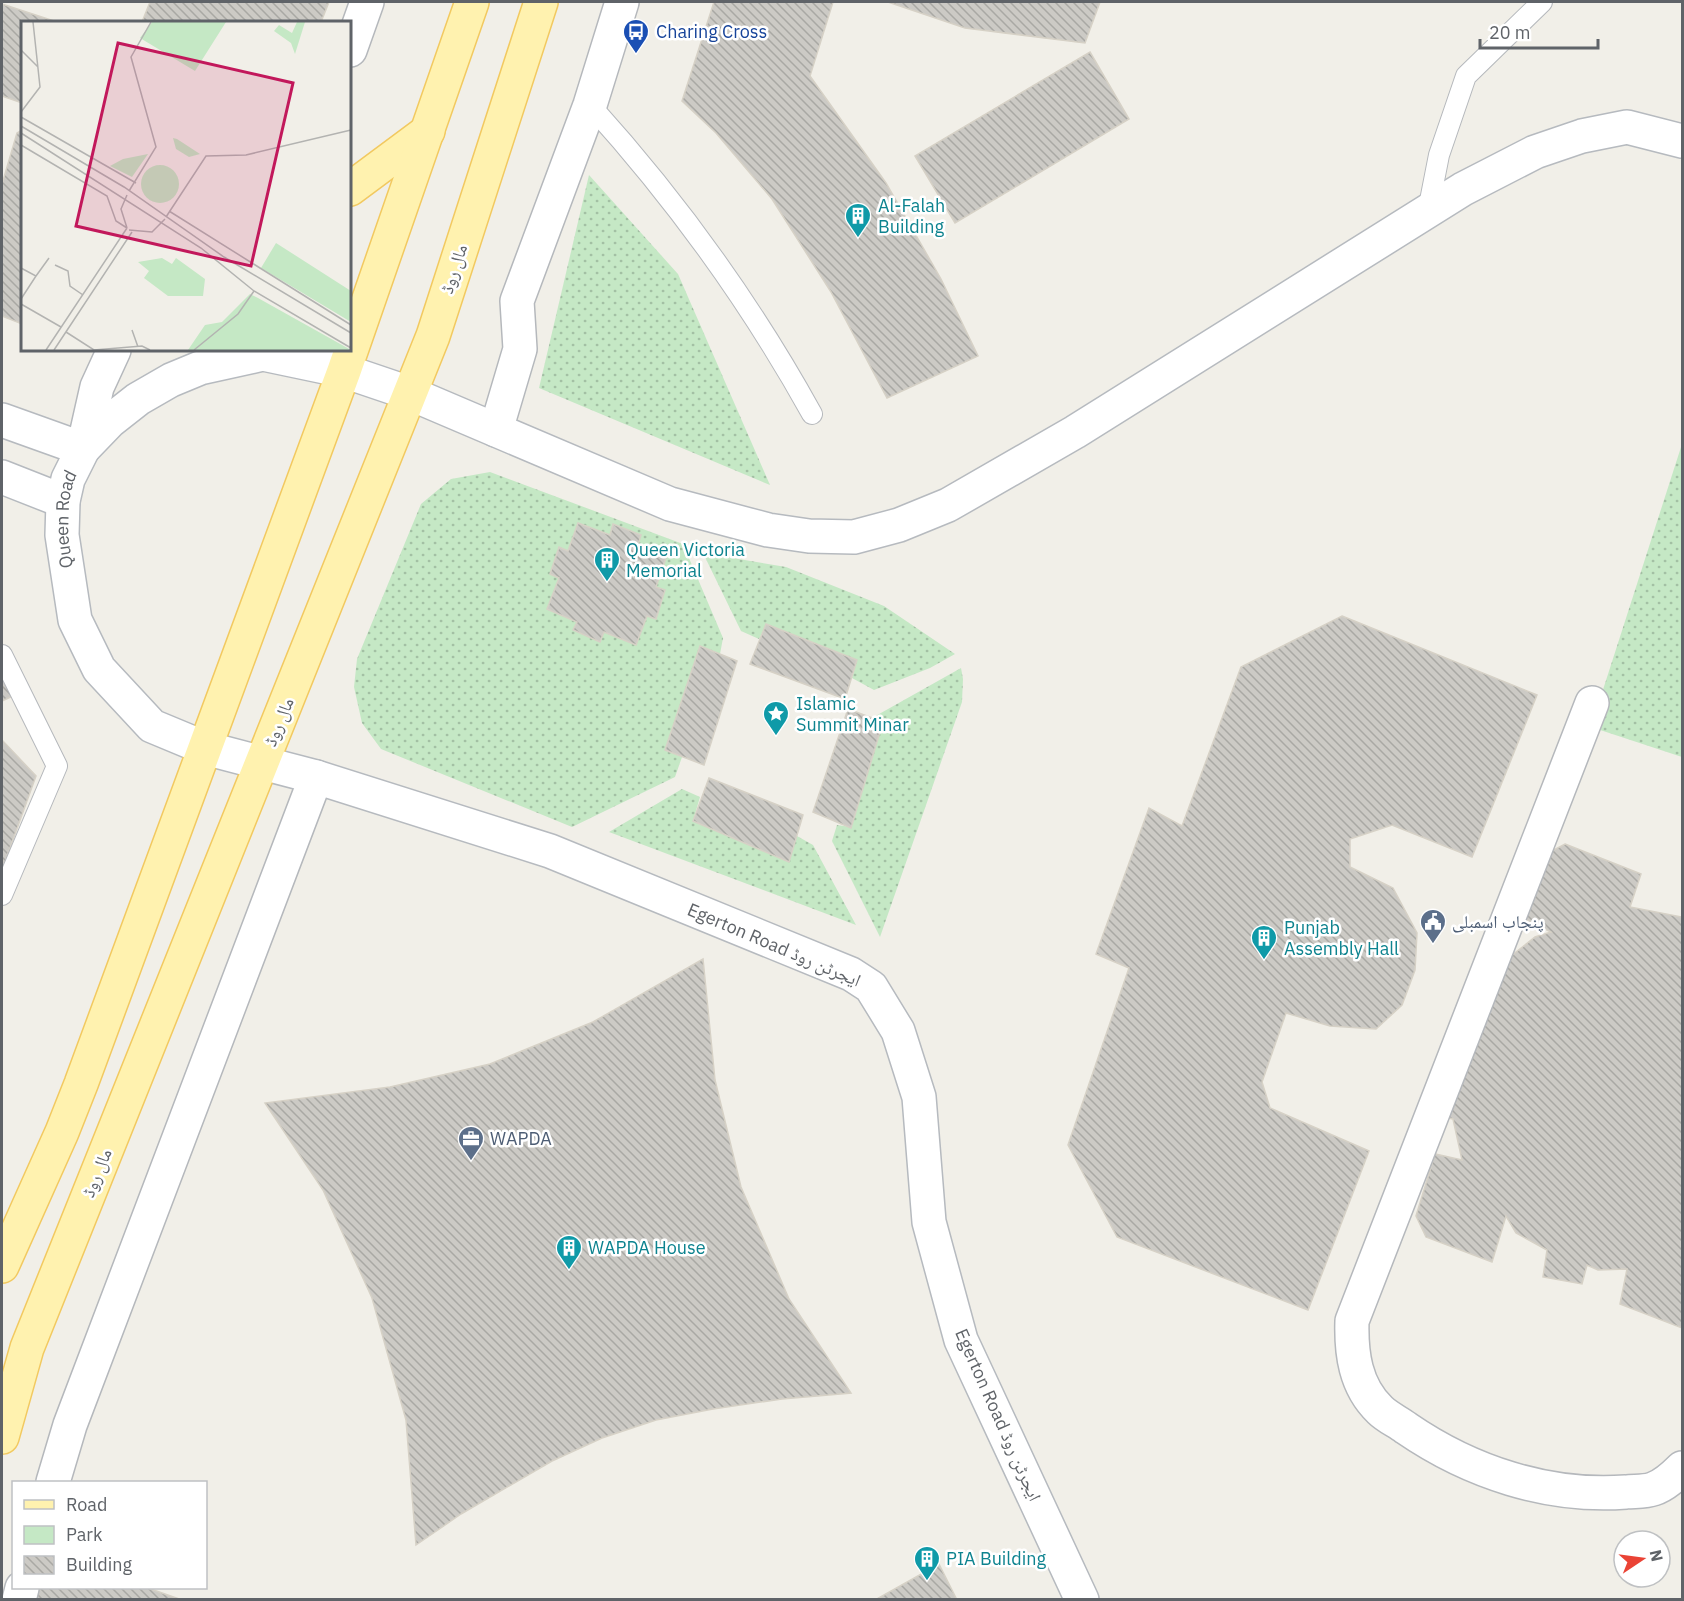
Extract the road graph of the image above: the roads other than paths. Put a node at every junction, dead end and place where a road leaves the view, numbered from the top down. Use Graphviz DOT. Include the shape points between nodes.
graph roads {
  1 [pos="367,2"];
  2 [pos="472,2"];
  3 [pos="541,2"];
  4 [pos="622,2"];
  5 [pos="1542,2"];
  6 [pos="351,47"];
  7 [pos="590,105"];
  8 [pos="428,131"];
  9 [pos="1683,141"];
  10 [pos="351,188"];
  11 [pos="1428,211"];
  12 [pos="114,351"];
  13 [pos="344,371"];
  14 [pos="409,393"];
  15 [pos="812,414"];
  16 [pos="2,420"];
  17 [pos="496,430"];
  18 [pos="82,449"];
  19 [pos="2,477"];
  20 [pos="63,501"];
  21 [pos="2,655"];
  22 [pos="1592,703"];
  23 [pos="205,748"];
  24 [pos="261,765"];
  25 [pos="316,777"];
  26 [pos="2,895"];
  27 [pos="2,1266"];
  28 [pos="14,1343"];
  29 [pos="2,1437"];
  30 [pos="1683,1468"];
  31 [pos="53,1481"];
  32 [pos="1082,1599"];
  1 -- 6 [label="street"];
  2 -- 8 [label="main road"];
  3 -- 14 [label="main road, مال روڈ" via="433,336"];
  4 -- 7 [label="street"];
  5 -- 11 [label="lane" via="1466,76 1439,155"];
  7 -- 15 [label="lane" via="642,162 711,252 775,348"];
  7 -- 17 [label="street" via="517,301 520,349"];
  8 -- 10 [label="main road"];
  8 -- 13 [label="main road"];
  9 -- 11 [label="street" via="1627,127 1582,136 1535,152"];
  11 -- 17 [label="street" via="1075,432 948,506 854,537 768,530 670,504"];
  12 -- 18 [label="street" via="97,387"];
  13 -- 14 [label="street"];
  13 -- 18 [label="street" via="263,354 200,368 138,399"];
  13 -- 23 [label="main road"];
  14 -- 17 [label="street"];
  14 -- 24 [label="main road, مال روڈ"];
  16 -- 18 [label="street"];
  18 -- 20 [label="street, Queen Road"];
  19 -- 20 [label="street"];
  20 -- 23 [label="street, Queen Road" via="62,535 75,620 99,669 153,726"];
  21 -- 26 [label="lane" via="57,766"];
  22 -- 30 [label="street" via="1352,1321 1351,1349 1358,1379 1379,1409 1423,1439 1483,1470 1551,1490 1606,1494 1652,1490"];
  23 -- 24 [label="street, Queen Road"];
  23 -- 27 [label="main road" via="62,1132"];
  24 -- 25 [label="street, Egerton Road ایجرٹن روڈ"];
  24 -- 28 [label="main road, مال روڈ"];
  25 -- 31 [label="street" via="70,1425"];
  25 -- 32 [label="street, Egerton Road ایجرٹن روڈ" via="550,851 851,974 871,987 898,1031 919,1097 929,1222 961,1340"];
  28 -- 29 [label="main road, مال روڈ"];
}
